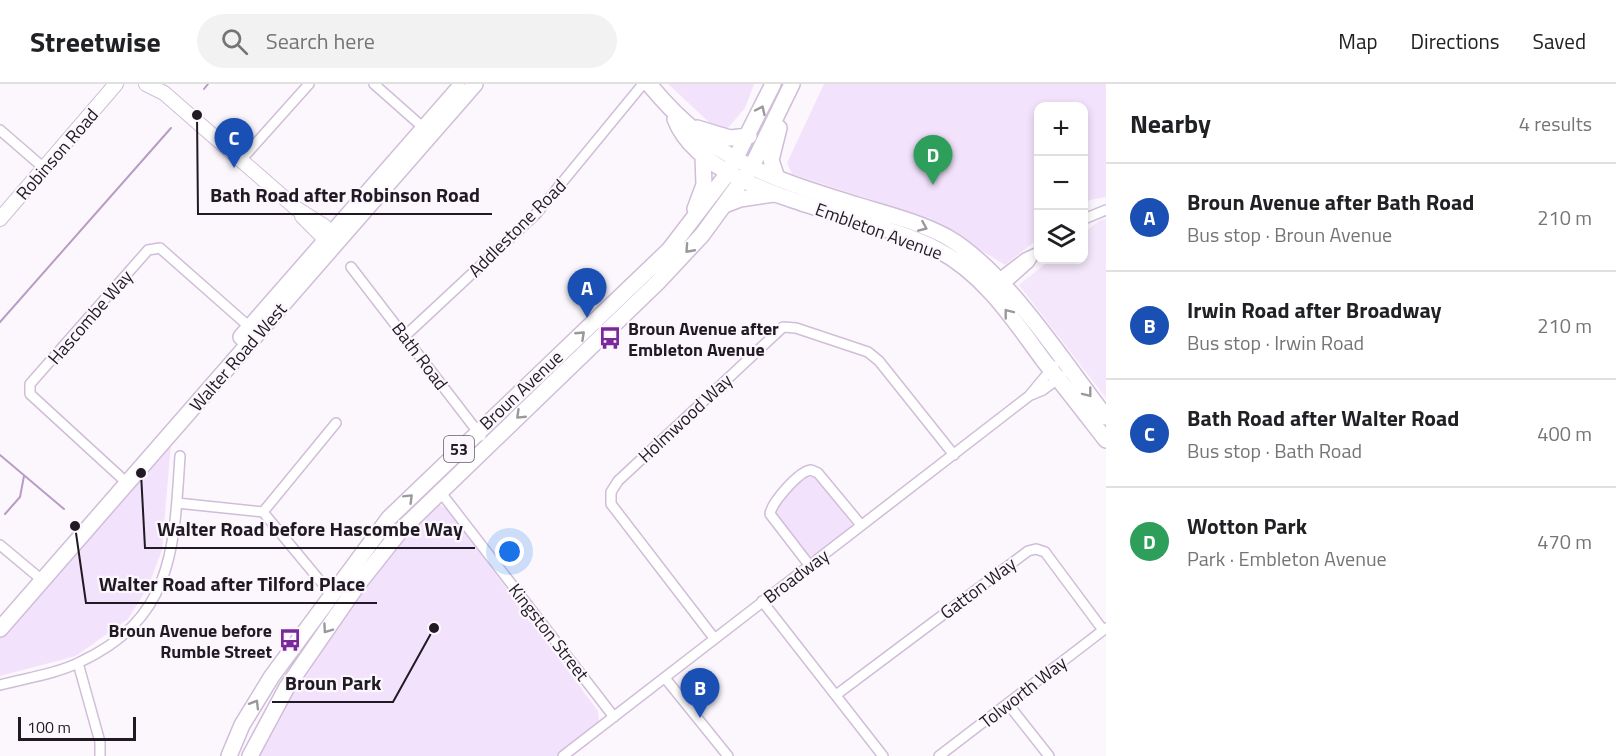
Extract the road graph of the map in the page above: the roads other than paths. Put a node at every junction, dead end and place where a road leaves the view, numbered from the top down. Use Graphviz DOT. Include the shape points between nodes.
graph roads {
  1 [pos="146,84"];
  2 [pos="309,84"];
  3 [pos="374,84"];
  4 [pos="462,84"];
  5 [pos="475,84"];
  6 [pos="643,84"];
  7 [pos="649,84"];
  8 [pos="773,84"];
  9 [pos="792,84"];
  10 [pos="118,86"];
  11 [pos="161,89"];
  12 [pos="786,99"];
  13 [pos="673,113"];
  14 [pos="687,124"];
  15 [pos="0,130"];
  16 [pos="429,132"];
  17 [pos="749,136"];
  18 [pos="704,156"];
  19 [pos="241,160"];
  20 [pos="731,166"];
  21 [pos="45,169"];
  22 [pos="748,174"];
  23 [pos="777,186"];
  24 [pos="727,204"];
  25 [pos="1106,210"];
  26 [pos="1088,217"];
  27 [pos="0,219"];
  28 [pos="688,226"];
  29 [pos="899,226"];
  30 [pos="333,240"];
  31 [pos="1034,257"];
  32 [pos="351,267"];
  33 [pos="992,285"];
  34 [pos="254,331"];
  35 [pos="405,336"];
  36 [pos="1060,369"];
  37 [pos="1105,415"];
  38 [pos="336,423"];
  39 [pos="477,432"];
  40 [pos="1106,433"];
  41 [pos="1106,440"];
  42 [pos="490,444"];
  43 [pos="954,455"];
  44 [pos="180,456"];
  45 [pos="123,480"];
  46 [pos="436,494"];
  47 [pos="177,503"];
  48 [pos="263,512"];
  49 [pos="861,525"];
  50 [pos="0,545"];
  51 [pos="810,566"];
  52 [pos="39,578"];
  53 [pos="331,594"];
  54 [pos="762,601"];
  55 [pos="0,617"];
  56 [pos="0,629"];
  57 [pos="1104,629"];
  58 [pos="714,638"];
  59 [pos="78,663"];
  60 [pos="665,678"];
  61 [pos="0,685"];
  62 [pos="836,695"];
  63 [pos="1008,704"];
  64 [pos="614,717"];
  65 [pos="566,755"];
  66 [pos="100,756"];
  67 [pos="228,756"];
  68 [pos="250,756"];
  69 [pos="728,756"];
  70 [pos="883,756"];
  71 [pos="939,756"];
  72 [pos="1049,756"];
  1 -- 11 [label="main road"];
  2 -- 19 [label="street"];
  3 -- 16 [label="street"];
  4 -- 16 [label="main road, Walter Road West"];
  5 -- 16 [label="main road, Walter Road West"];
  6 -- 35 [label="street, Addlestone Road" via="537,213"];
  7 -- 13 [label="main road, Embleton Avenue"];
  17 -- 8 [label="main road, Broun Avenue / 53, one-way"];
  9 -- 12 [label="main road, Broun Avenue / 53"];
  10 -- 21 [label="main road, Robinson Road"];
  11 -- 19 [label="main road"];
  12 -- 22 [label="main road, Broun Avenue / 53"];
  12 -- 23 [label="main road" via="771,160"];
  13 -- 14 [label="main road, Embleton Avenue"];
  13 -- 18 [label="main road, Embleton Avenue" via="680,132"];
  14 -- 17 [label="main road" via="720,137"];
  14 -- 20 [label="main road, Embleton Avenue"];
  15 -- 21 [label="street"];
  16 -- 30 [label="main road, Walter Road West"];
  17 -- 20 [label="main road, Broun Avenue / 53"];
  18 -- 20 [label="main road, Embleton Avenue"];
  18 -- 28 [label="main road" via="704,184"];
  19 -- 30 [label="main road"];
  20 -- 22 [label="main road, Embleton Avenue"];
  20 -- 28 [label="main road, Broun Avenue / 53"];
  21 -- 27 [label="main road, Robinson Road"];
  22 -- 23 [label="main road, Embleton Avenue"];
  22 -- 24 [label="main road, Broun Avenue / 53"];
  23 -- 24 [label="main road"];
  23 -- 29 [label="main road, Embleton Avenue"];
  24 -- 42 [label="main road, Broun Avenue / 53, one-way" via="679,261"];
  25 -- 26 [label="street"];
  39 -- 28 [label="main road, Broun Avenue / 53, one-way" via="644,276"];
  29 -- 33 [label="main road, Embleton Avenue"];
  29 -- 33 [label="main road, Embleton Avenue, one-way" via="945,236 969,252"];
  30 -- 34 [label="main road, Walter Road West"];
  31 -- 33 [label="street"];
  32 -- 35 [label="street, Bath Road"];
  33 -- 36 [label="main road, Embleton Avenue"];
  34 -- 45 [label="main road, Walter Road West"];
  34 -- 45 [label="street, Hascombe Way" via="160,248 148,250 30,384 30,394"];
  35 -- 39 [label="street, Bath Road"];
  36 -- 37 [label="main road, Embleton Avenue, one-way"];
  36 -- 41 [label="main road, Embleton Avenue"];
  36 -- 43 [label="street, Broadway"];
  37 -- 40 [label="main road" via="1102,424"];
  38 -- 48 [label="street"];
  39 -- 42 [label="street, Bath Road"];
  53 -- 39 [label="main road, Broun Avenue / 53, one-way" via="389,518"];
  42 -- 46 [label="main road, Broun Avenue / 53"];
  43 -- 49 [label="street, Broadway"];
  43 -- 58 [label="street, Holmwood Way" via="868,352 796,327 783,327 618,481 611,492 611,504"];
  44 -- 47 [label="street"];
  45 -- 52 [label="main road, Walter Road West"];
  46 -- 64 [label="street, Kingston Street" via="445,498"];
  46 -- 68 [label="main road, Broun Avenue / 53, one-way" via="401,530 353,592 287,687"];
  47 -- 48 [label="street"];
  47 -- 59 [label="street" via="172,553 157,594 138,621 114,643"];
  48 -- 53 [label="street"];
  49 -- 51 [label="street, Broadway"];
  49 -- 51 [label="street" via="818,473 804,472 777,499 770,514"];
  50 -- 52 [label="street"];
  51 -- 54 [label="street, Broadway"];
  52 -- 55 [label="main road, Walter Road West"];
  52 -- 56 [label="main road, Walter Road West"];
  67 -- 53 [label="main road, Broun Avenue / 53, one-way" via="272,676"];
  54 -- 58 [label="street, Broadway"];
  54 -- 62 [label="street"];
  57 -- 62 [label="street, Gatton Way" via="1045,552 1036,549 1028,551"];
  57 -- 63 [label="street, Tolworth Way"];
  58 -- 60 [label="street, Broadway"];
  59 -- 61 [label="street"];
  59 -- 66 [label="street" via="100,742"];
  60 -- 64 [label="street, Broadway"];
  60 -- 69 [label="street"];
  62 -- 70 [label="street"];
  63 -- 71 [label="street, Tolworth Way"];
  63 -- 72 [label="street"];
  64 -- 65 [label="street, Broadway"];
}
